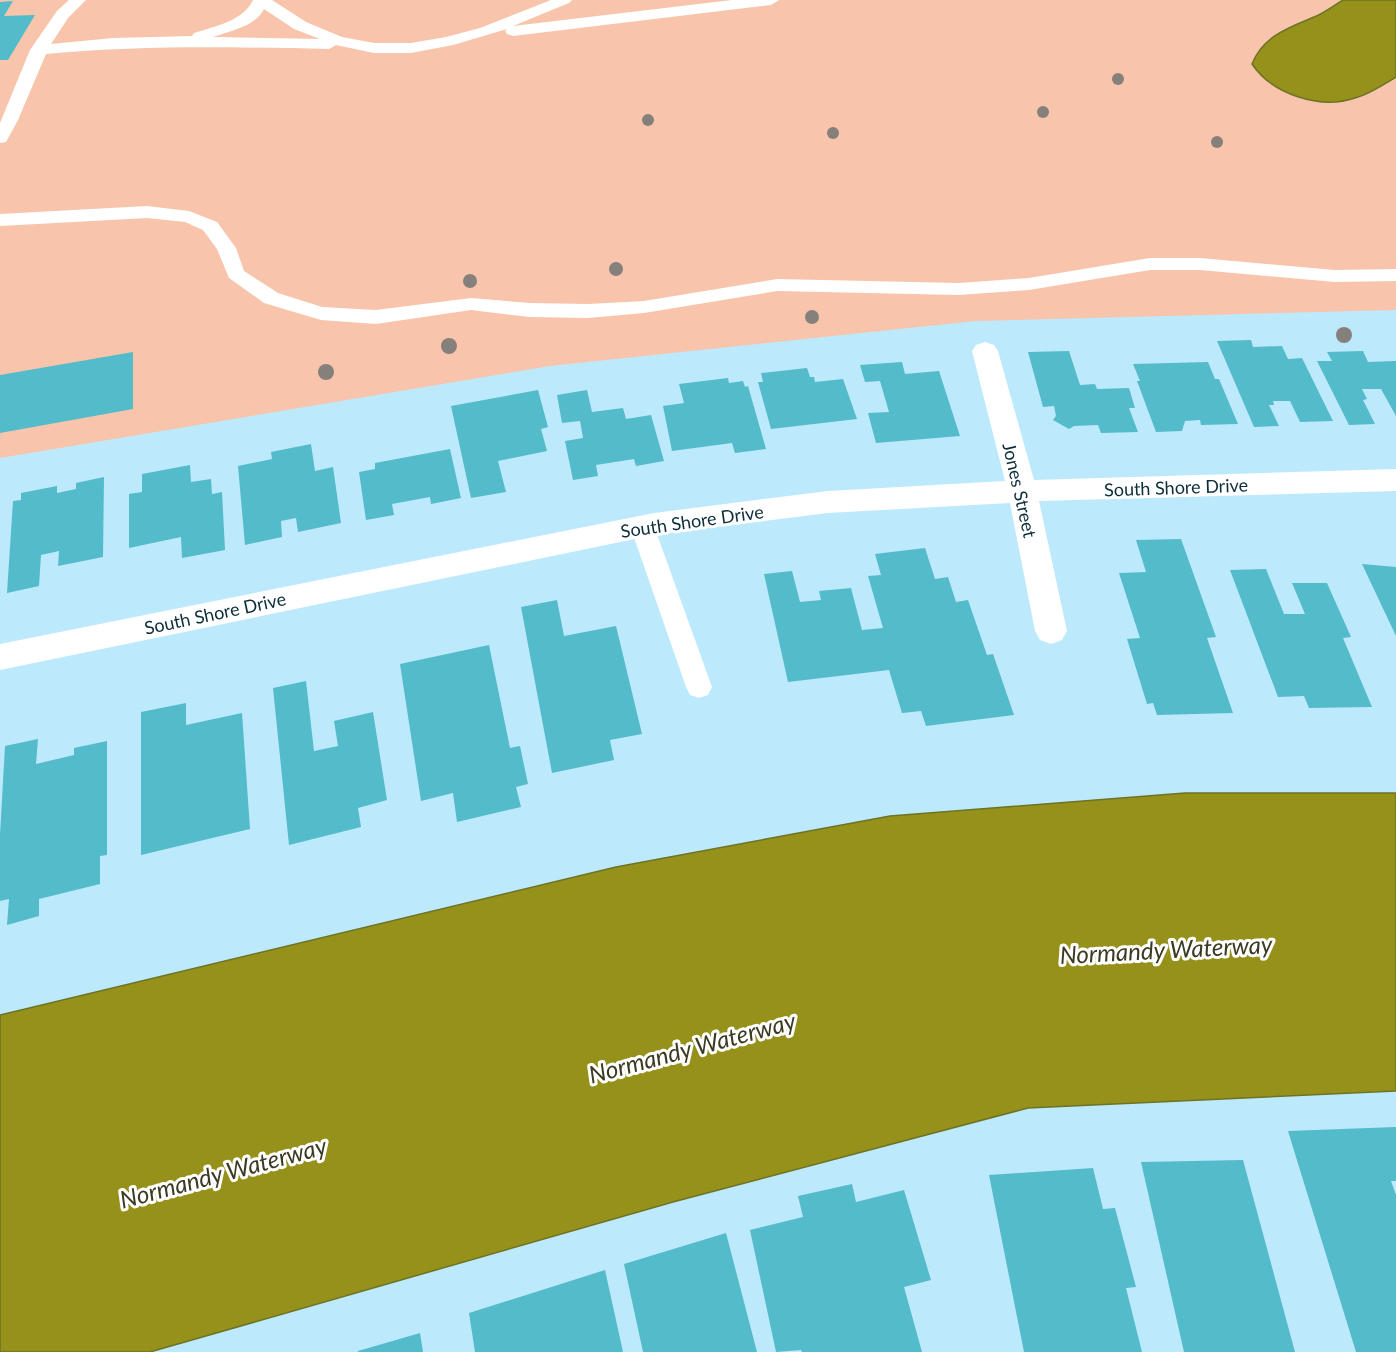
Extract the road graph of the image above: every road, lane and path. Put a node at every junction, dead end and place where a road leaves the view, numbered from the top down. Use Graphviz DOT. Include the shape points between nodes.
graph roads {
  1 [pos="78,0"];
  2 [pos="261,0"];
  3 [pos="564,0"];
  4 [pos="771,0"];
  5 [pos="484,33"];
  6 [pos="182,41"];
  7 [pos="344,44"];
  8 [pos="38,50"];
  9 [pos="0,138"];
  10 [pos="0,220"];
  11 [pos="1396,275"];
  12 [pos="985,351"];
  13 [pos="1396,480"];
  14 [pos="1022,491"];
  15 [pos="642,526"];
  16 [pos="1051,631"];
  17 [pos="0,657"];
  18 [pos="699,687"];
  1 -- 8 [label="lane"];
  2 -- 6 [label="lane" via="254,14 233,25"];
  2 -- 7 [label="lane" via="288,20"];
  3 -- 5 [label="lane"];
  4 -- 5 [label="lane"];
  5 -- 7 [label="lane" via="440,46 397,50"];
  6 -- 7 [label="lane"];
  6 -- 8 [label="lane"];
  8 -- 9 [label="lane" via="18,104"];
  10 -- 11 [label="lane" via="147,212 189,217 210,226 226,248 236,274 271,298 321,313 376,317 471,304 530,310 621,309 777,285 959,289 1029,284 1150,264 1200,264 1335,276"];
  12 -- 14 [label="street, Jones Street"];
  13 -- 14 [label="street, South Shore Drive"];
  14 -- 15 [label="street, South Shore Drive" via="828,502"];
  14 -- 16 [label="street, Jones Street"];
  15 -- 17 [label="street, South Shore Drive"];
  15 -- 18 [label="lane"];
}
